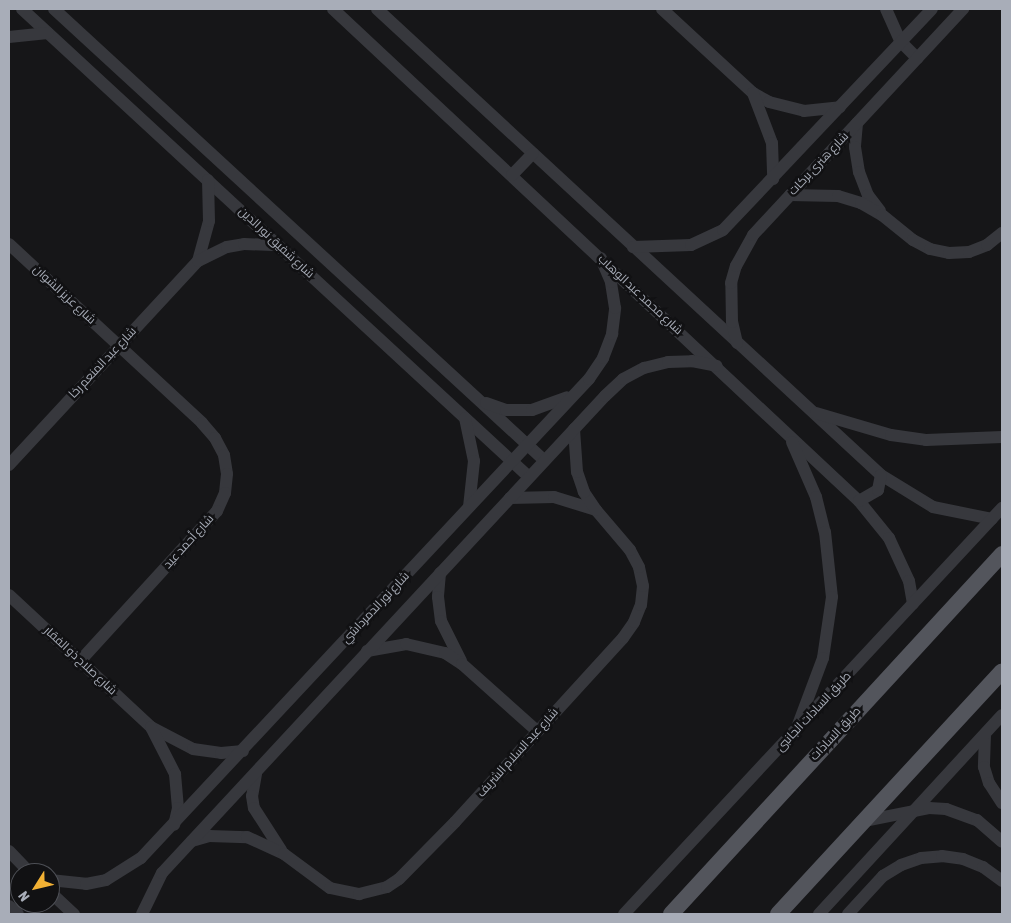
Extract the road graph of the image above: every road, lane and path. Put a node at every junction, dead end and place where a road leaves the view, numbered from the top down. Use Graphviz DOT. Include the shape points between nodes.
graph roads {
  1 [pos="22,9"];
  2 [pos="54,9"];
  3 [pos="333,9"];
  4 [pos="886,9"];
  5 [pos="932,9"];
  6 [pos="963,9"];
  7 [pos="379,10"];
  8 [pos="666,10"];
  9 [pos="949,23"];
  10 [pos="48,33"];
  11 [pos="9,37"];
  12 [pos="901,42"];
  13 [pos="917,58"];
  14 [pos="753,93"];
  15 [pos="840,107"];
  16 [pos="857,123"];
  17 [pos="184,128"];
  18 [pos="169,145"];
  19 [pos="532,153"];
  20 [pos="512,175"];
  21 [pos="773,179"];
  22 [pos="208,180"];
  23 [pos="790,195"];
  24 [pos="882,215"];
  25 [pos="1002,233"];
  26 [pos="9,244"];
  27 [pos="278,245"];
  28 [pos="633,246"];
  29 [pos="601,258"];
  30 [pos="198,261"];
  31 [pos="737,343"];
  32 [pos="119,346"];
  33 [pos="717,366"];
  34 [pos="580,389"];
  35 [pos="481,402"];
  36 [pos="810,411"];
  37 [pos="465,418"];
  38 [pos="574,429"];
  39 [pos="788,433"];
  40 [pos="1002,437"];
  41 [pos="527,445"];
  42 [pos="544,460"];
  43 [pos="512,462"];
  44 [pos="9,465"];
  45 [pos="881,475"];
  46 [pos="529,477"];
  47 [pos="510,498"];
  48 [pos="859,501"];
  49 [pos="1002,508"];
  50 [pos="468,509"];
  51 [pos="596,510"];
  52 [pos="992,519"];
  53 [pos="1000,557"];
  54 [pos="440,573"];
  55 [pos="9,595"];
  56 [pos="913,604"];
  57 [pos="367,651"];
  58 [pos="80,661"];
  59 [pos="462,664"];
  60 [pos="1002,671"];
  61 [pos="1002,715"];
  62 [pos="151,726"];
  63 [pos="537,731"];
  64 [pos="795,732"];
  65 [pos="985,735"];
  66 [pos="243,751"];
  67 [pos="257,771"];
  68 [pos="217,779"];
  69 [pos="234,795"];
  70 [pos="1002,803"];
  71 [pos="912,811"];
  72 [pos="864,821"];
  73 [pos="174,825"];
  74 [pos="1000,835"];
  75 [pos="164,836"];
  76 [pos="192,841"];
  77 [pos="181,852"];
  78 [pos="284,854"];
  79 [pos="13,856"];
  80 [pos="9,870"];
  81 [pos="60,881"];
  82 [pos="1002,881"];
  83 [pos="60,901"];
  84 [pos="9,906"];
  85 [pos="18,914"];
  86 [pos="74,914"];
  87 [pos="142,914"];
  88 [pos="624,914"];
  89 [pos="671,914"];
  90 [pos="778,914"];
  91 [pos="819,914"];
  92 [pos="848,914"];
  1 -- 10 [label="street, شارع شفيق نور الدين"];
  2 -- 17 [label="street, شارع شفيق نور الدين"];
  3 -- 20 [label="street, شارع محمد عبد الوهاب"];
  4 -- 12 [label="street"];
  5 -- 9 [label="street"];
  5 -- 12 [label="street, شارع هنرى بركات"];
  6 -- 9 [label="street, شارع هنرى بركات"];
  7 -- 19 [label="street"];
  8 -- 14 [label="street"];
  9 -- 13 [label="street, شارع هنرى بركات"];
  10 -- 11 [label="street"];
  10 -- 18 [label="street, شارع شفيق نور الدين"];
  12 -- 13 [label="street"];
  12 -- 15 [label="street, شارع هنرى بركات"];
  13 -- 16 [label="street, شارع هنرى بركات"];
  14 -- 15 [label="street" via="795,110"];
  14 -- 21 [label="street" via="772,143"];
  15 -- 21 [label="street, شارع هنرى بركات"];
  16 -- 23 [label="street, شارع هنرى بركات"];
  16 -- 24 [label="street" via="855,147 859,172"];
  17 -- 18 [label="street"];
  17 -- 35 [label="street, شارع شفيق نور الدين"];
  18 -- 22 [label="street, شارع شفيق نور الدين"];
  19 -- 20 [label="street"];
  19 -- 28 [label="street"];
  20 -- 29 [label="street, شارع محمد عبد الوهاب"];
  21 -- 28 [label="street, شارع هنرى بركات" via="736,219 708,239 674,248"];
  22 -- 27 [label="street, شارع شفيق نور الدين"];
  22 -- 30 [label="street, شارع عبد المنعم رخا" via="209,222"];
  23 -- 24 [label="street" via="838,196 861,203"];
  23 -- 31 [label="street, شارع هنرى بركات" via="753,235 736,266 730,301"];
  24 -- 25 [label="street" via="913,240 930,249 949,253 969,252 987,245"];
  26 -- 32 [label="street, شارع عزيز الشوان"];
  27 -- 30 [label="street, شارع عبد المنعم رخا" via="227,247"];
  27 -- 37 [label="street, شارع شفيق نور الدين"];
  28 -- 31 [label="street"];
  29 -- 33 [label="street, شارع محمد عبد الوهاب"];
  29 -- 34 [label="street, شارع نور الدمرداشي" via="611,282 615,308 612,334 604,358"];
  30 -- 32 [label="street, شارع عبد المنعم رخا"];
  31 -- 36 [label="street"];
  32 -- 44 [label="street, شارع عبد المنعم رخا"];
  32 -- 58 [label="street, شارع أحمد عيد" via="215,438 224,455 225,493 205,526"];
  33 -- 38 [label="street, شارع نور الدمرداشي" via="692,361 644,368 623,379"];
  33 -- 39 [label="street, شارع محمد عبد الوهاب"];
  34 -- 35 [label="street" via="557,403 532,410 506,410"];
  34 -- 41 [label="street, شارع نور الدمرداشي"];
  35 -- 41 [label="street, شارع شفيق نور الدين"];
  36 -- 40 [label="street" via="891,435 926,440"];
  36 -- 45 [label="street"];
  37 -- 43 [label="street, شارع شفيق نور الدين"];
  37 -- 50 [label="street" via="474,462 474,486"];
  38 -- 42 [label="street, شارع نور الدمرداشي"];
  38 -- 51 [label="street, شارع عبد السلام الشريف" via="576,472"];
  39 -- 48 [label="street, شارع محمد عبد الوهاب"];
  39 -- 64 [label="street" via="816,498 825,532 832,597 823,658"];
  41 -- 42 [label="street, شارع شفيق نور الدين"];
  41 -- 43 [label="street, شارع نور الدمرداشي"];
  42 -- 46 [label="street, شارع نور الدمرداشي"];
  43 -- 46 [label="street, شارع شفيق نور الدين"];
  43 -- 50 [label="street, شارع نور الدمرداشي"];
  45 -- 48 [label="street" via="878,490"];
  45 -- 52 [label="street" via="933,507"];
  46 -- 47 [label="street, شارع نور الدمرداشي"];
  47 -- 51 [label="street" via="554,497"];
  47 -- 54 [label="street, شارع نور الدمرداشي"];
  48 -- 56 [label="street, شارع محمد عبد الوهاب" via="890,538 909,581"];
  49 -- 52 [label="street, طريق السادات الجانبى"];
  50 -- 66 [label="street, شارع نور الدمرداشي"];
  51 -- 63 [label="street, شارع عبد السلام الشريف" via="630,550 639,567 641,605 622,638"];
  52 -- 56 [label="street, طريق السادات الجانبى"];
  53 -- 89 [label="main road, طريق السادات"];
  54 -- 57 [label="street, شارع نور الدمرداشي"];
  54 -- 59 [label="street" via="441,621"];
  55 -- 58 [label="street, شارع صلاح ذو الفقار"];
  56 -- 64 [label="street, طريق السادات الجانبى"];
  57 -- 59 [label="street" via="387,646 426,647"];
  57 -- 67 [label="street, شارع نور الدمرداشي"];
  58 -- 62 [label="street, شارع صلاح ذو الفقار"];
  59 -- 63 [label="street"];
  60 -- 72 [label="main road"];
  61 -- 65 [label="street"];
  62 -- 66 [label="street, شارع صلاح ذو الفقار" via="193,749 221,753"];
  62 -- 73 [label="street, شارع صلاح ذو الفقار" via="175,774 178,808"];
  63 -- 78 [label="street, شارع عبد السلام الشريف" via="410,870 387,887 358,894 344,892 324,884"];
  64 -- 88 [label="street, طريق السادات الجانبى"];
  65 -- 70 [label="street" via="984,767 989,783"];
  65 -- 71 [label="street"];
  66 -- 68 [label="street, شارع نور الدمرداشي"];
  67 -- 69 [label="street, شارع نور الدمرداشي"];
  67 -- 78 [label="street, شارع عبد السلام الشريف" via="252,790 254,808"];
  68 -- 69 [label="street"];
  68 -- 73 [label="street, شارع نور الدمرداشي"];
  69 -- 76 [label="street, شارع نور الدمرداشي"];
  71 -- 72 [label="street"];
  71 -- 74 [label="street" via="937,808 962,813"];
  71 -- 91 [label="street"];
  72 -- 90 [label="main road"];
  73 -- 75 [label="street, شارع نور الدمرداشي"];
  75 -- 77 [label="street"];
  75 -- 81 [label="street, شارع نور الدمرداشي" via="125,871 106,880 86,884"];
  76 -- 77 [label="street, شارع نور الدمرداشي"];
  76 -- 78 [label="street, شارع عبد السلام الشريف" via="210,836 247,837"];
  77 -- 87 [label="street, شارع نور الدمرداشي" via="154,886"];
  79 -- 80 [label="street"];
  82 -- 92 [label="street" via="983,867 963,859 921,858 901,864 883,876"];
  83 -- 86 [label="street"];
  84 -- 85 [label="street"];
}
